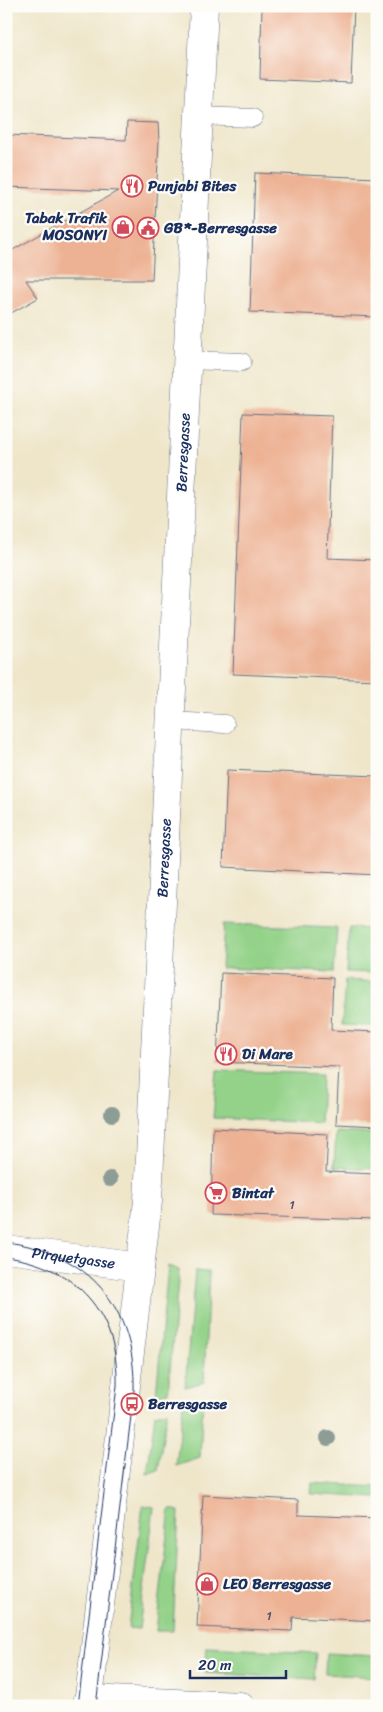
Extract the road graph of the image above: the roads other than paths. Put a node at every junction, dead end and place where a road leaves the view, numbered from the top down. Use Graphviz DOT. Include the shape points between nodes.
graph roads {
  1 [pos="204,6"];
  2 [pos="199,116"];
  3 [pos="253,118"];
  4 [pos="187,360"];
  5 [pos="242,362"];
  6 [pos="170,721"];
  7 [pos="225,724"];
  8 [pos="6,1249"];
  9 [pos="140,1267"];
  10 [pos="88,1702"];
  11 [pos="240,1706"];
  1 -- 2 [label="street, Berresgasse"];
  2 -- 3 [label="lane"];
  2 -- 4 [label="street, Berresgasse"];
  4 -- 5 [label="lane"];
  4 -- 6 [label="street, Berresgasse"];
  6 -- 7 [label="lane"];
  6 -- 9 [label="street, Berresgasse" via="149,1192"];
  8 -- 9 [label="street, Pirquetgasse"];
  9 -- 10 [label="street, Berresgasse"];
  10 -- 11 [label="street"];
}
